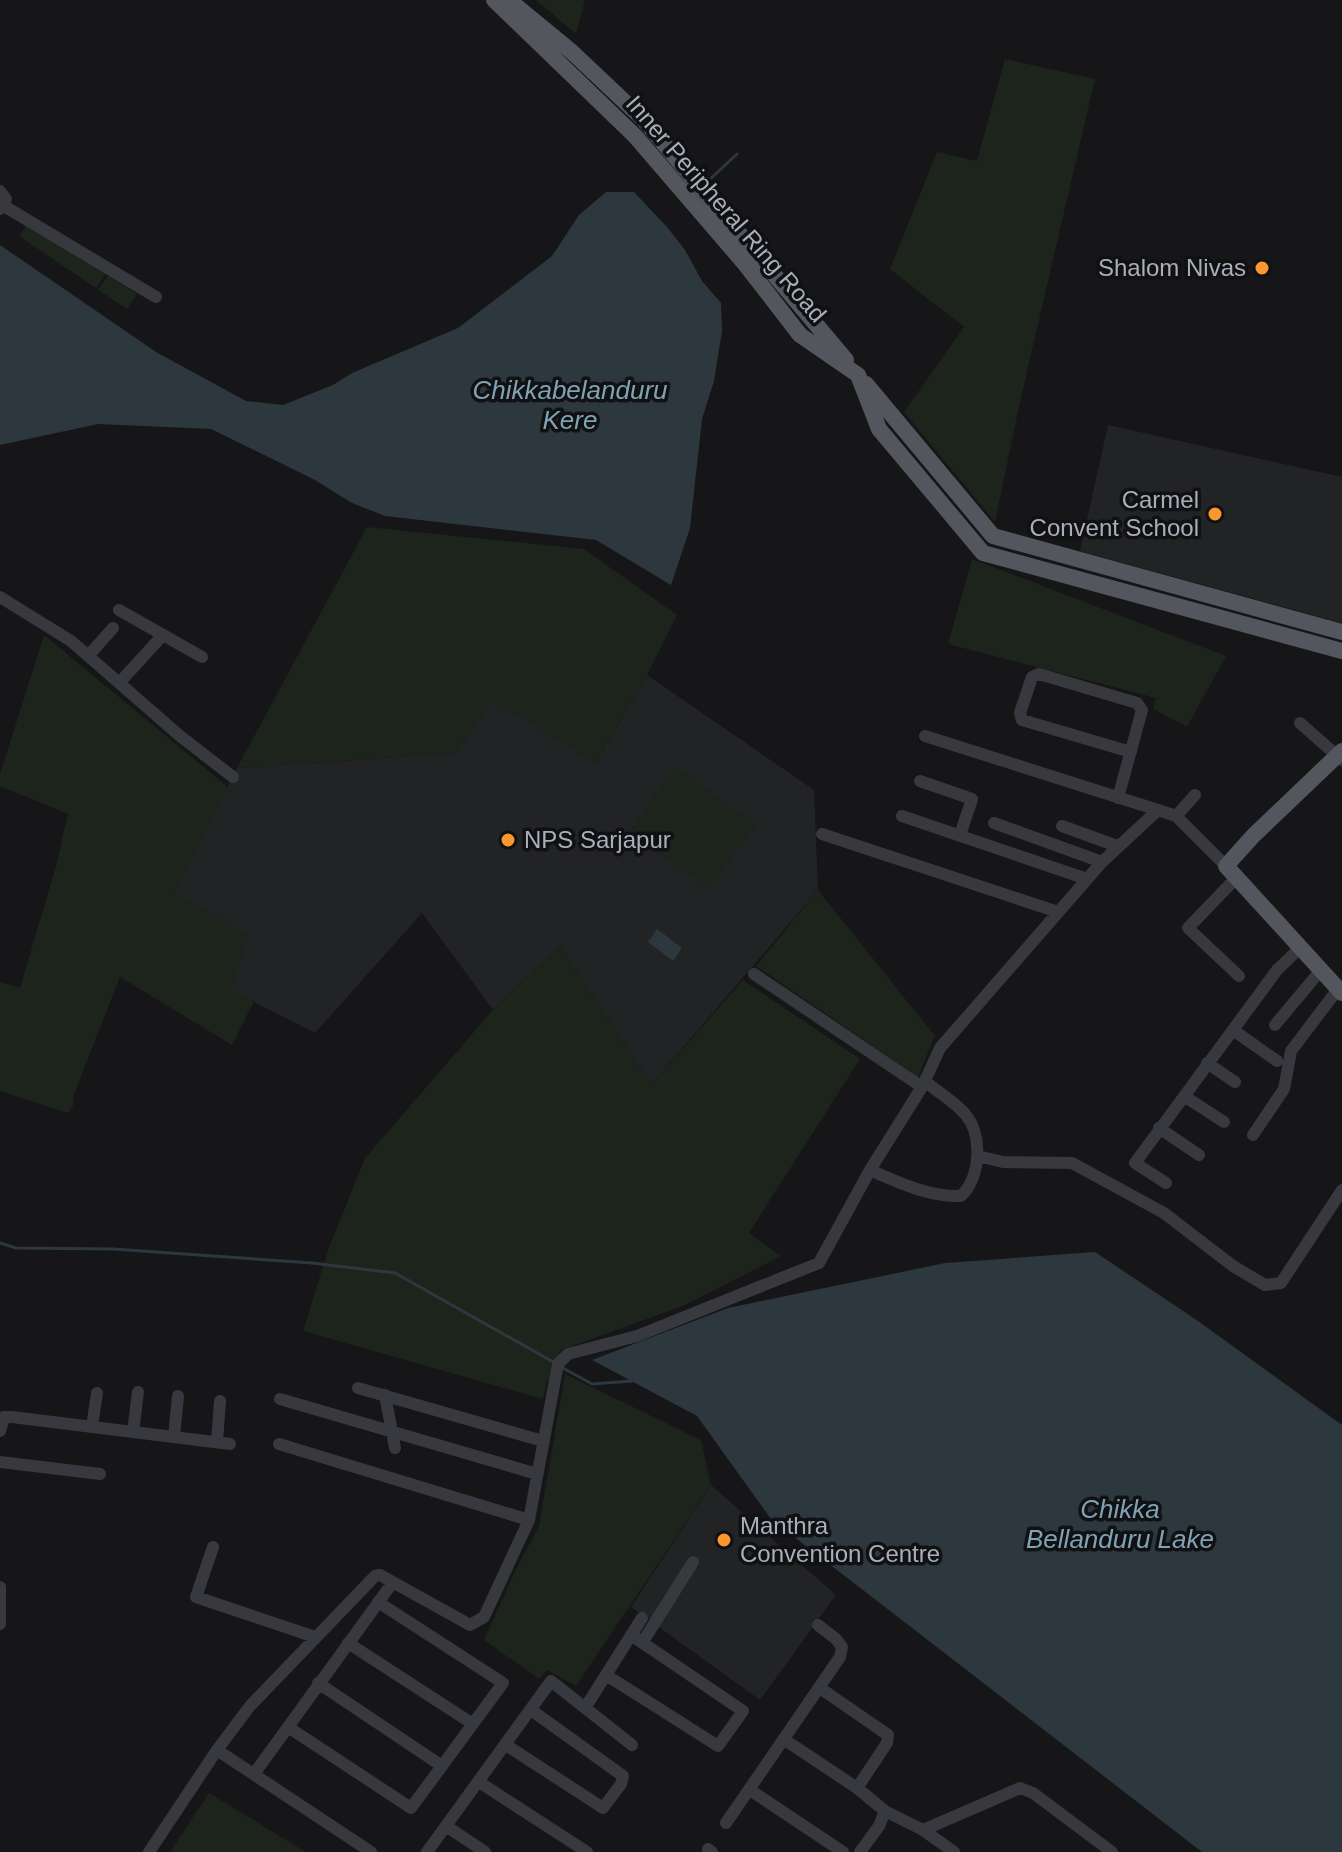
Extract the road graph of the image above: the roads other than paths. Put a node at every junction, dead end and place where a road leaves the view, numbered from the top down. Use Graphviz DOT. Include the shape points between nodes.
graph roads {
  1 [pos="494,0"];
  2 [pos="509,0"];
  3 [pos="686,183"];
  4 [pos="0,191"];
  5 [pos="2,207"];
  6 [pos="156,297"];
  7 [pos="858,375"];
  8 [pos="0,597"];
  9 [pos="119,610"];
  10 [pos="113,628"];
  11 [pos="1342,632"];
  12 [pos="163,635"];
  13 [pos="1342,651"];
  14 [pos="89,655"];
  15 [pos="202,657"];
  16 [pos="120,682"];
  17 [pos="1300,723"];
  18 [pos="925,736"];
  19 [pos="1131,752"];
  20 [pos="1340,756"];
  21 [pos="233,777"];
  22 [pos="920,781"];
  23 [pos="1195,795"];
  24 [pos="1118,798"];
  25 [pos="1158,810"];
  26 [pos="902,816"];
  27 [pos="1176,816"];
  28 [pos="994,823"];
  29 [pos="1062,826"];
  30 [pos="822,834"];
  31 [pos="960,835"];
  32 [pos="1117,846"];
  33 [pos="1102,862"];
  34 [pos="1232,871"];
  35 [pos="1087,879"];
  36 [pos="1058,912"];
  37 [pos="1300,948"];
  38 [pos="1321,970"];
  39 [pos="754,974"];
  40 [pos="1239,976"];
  41 [pos="1340,991"];
  42 [pos="1275,1025"];
  43 [pos="1233,1030"];
  44 [pos="1277,1061"];
  45 [pos="1207,1063"];
  46 [pos="1235,1082"];
  47 [pos="923,1084"];
  48 [pos="1184,1096"];
  49 [pos="1224,1122"];
  50 [pos="1159,1128"];
  51 [pos="1253,1135"];
  52 [pos="1199,1155"];
  53 [pos="978,1156"];
  54 [pos="870,1170"];
  55 [pos="1166,1183"];
  56 [pos="1342,1190"];
  57 [pos="358,1388"];
  58 [pos="138,1392"];
  59 [pos="97,1393"];
  60 [pos="385,1395"];
  61 [pos="178,1396"];
  62 [pos="280,1399"];
  63 [pos="220,1401"];
  64 [pos="92,1427"];
  65 [pos="0,1431"];
  66 [pos="133,1432"];
  67 [pos="392,1432"];
  68 [pos="174,1437"];
  69 [pos="543,1441"];
  70 [pos="279,1444"];
  71 [pos="395,1448"];
  72 [pos="0,1462"];
  73 [pos="100,1474"];
  74 [pos="537,1474"];
  75 [pos="529,1520"];
  76 [pos="213,1547"];
  77 [pos="693,1562"];
  78 [pos="393,1582"];
  79 [pos="0,1587"];
  80 [pos="378,1602"];
  81 [pos="642,1618"];
  82 [pos="0,1624"];
  83 [pos="818,1625"];
  84 [pos="631,1635"];
  85 [pos="315,1637"];
  86 [pos="348,1643"];
  87 [pos="642,1643"];
  88 [pos="606,1675"];
  89 [pos="318,1683"];
  90 [pos="820,1688"];
  91 [pos="585,1708"];
  92 [pos="531,1710"];
  93 [pos="473,1724"];
  94 [pos="288,1727"];
  95 [pos="785,1740"];
  96 [pos="506,1745"];
  97 [pos="632,1745"];
  98 [pos="217,1750"];
  99 [pos="442,1766"];
  100 [pos="254,1774"];
  101 [pos="479,1782"];
  102 [pos="857,1788"];
  103 [pos="750,1790"];
  104 [pos="885,1811"];
  105 [pos="726,1823"];
  106 [pos="446,1826"];
  107 [pos="923,1830"];
  108 [pos="149,1852"];
  109 [pos="371,1852"];
  110 [pos="427,1852"];
  111 [pos="485,1852"];
  112 [pos="587,1852"];
  113 [pos="843,1852"];
  114 [pos="860,1852"];
  115 [pos="954,1852"];
  116 [pos="1112,1852"];
  1 -- 3 [label="main road, Inner Peripheral Ring Road"];
  2 -- 3 [label="main road, Inner Peripheral Ring Road" via="643,119"];
  3 -- 7 [label="main road, Inner Peripheral Ring Road" via="800,335"];
  4 -- 5 [label="street" via="6,199"];
  5 -- 6 [label="street"];
  7 -- 11 [label="main road, Inner Peripheral Ring Road" via="993,536"];
  7 -- 13 [label="main road" via="879,429 983,553"];
  8 -- 14 [label="street"];
  9 -- 12 [label="street"];
  10 -- 14 [label="street"];
  12 -- 15 [label="street"];
  12 -- 16 [label="street"];
  14 -- 16 [label="street"];
  16 -- 21 [label="street"];
  17 -- 20 [label="street"];
  18 -- 24 [label="street"];
  19 -- 19 [label="street" via="1022,720 1032,677 1039,674 1137,703 1142,710"];
  19 -- 24 [label="street"];
  20 -- 34 [label="main road" via="1253,836"];
  22 -- 31 [label="street" via="972,799"];
  23 -- 27 [label="street"];
  24 -- 25 [label="street"];
  25 -- 27 [label="street"];
  25 -- 32 [label="street"];
  26 -- 31 [label="street"];
  27 -- 34 [label="street"];
  28 -- 33 [label="street"];
  29 -- 32 [label="street"];
  30 -- 36 [label="street"];
  31 -- 35 [label="street"];
  32 -- 33 [label="street"];
  33 -- 35 [label="street"];
  34 -- 37 [label="main road"];
  34 -- 40 [label="street" via="1188,928"];
  35 -- 36 [label="street"];
  36 -- 47 [label="street" via="940,1048"];
  37 -- 38 [label="main road"];
  37 -- 43 [label="street"];
  38 -- 41 [label="main road"];
  38 -- 42 [label="street"];
  39 -- 47 [label="street"];
  41 -- 51 [label="street" via="1291,1051 1284,1089"];
  43 -- 44 [label="street"];
  43 -- 45 [label="street"];
  45 -- 46 [label="street"];
  45 -- 48 [label="street"];
  47 -- 53 [label="street" via="966,1115"];
  47 -- 54 [label="street"];
  48 -- 49 [label="street"];
  48 -- 50 [label="street"];
  50 -- 52 [label="street"];
  50 -- 55 [label="street" via="1135,1163"];
  53 -- 54 [label="street" via="971,1186 961,1196 943,1196"];
  53 -- 56 [label="street" via="1003,1162 1072,1163 1164,1213 1265,1285 1281,1283"];
  54 -- 69 [label="street" via="819,1263 637,1336 568,1354 553,1377"];
  57 -- 60 [label="street"];
  58 -- 66 [label="street"];
  59 -- 64 [label="street"];
  60 -- 67 [label="street"];
  60 -- 69 [label="street"];
  61 -- 68 [label="street"];
  62 -- 67 [label="street"];
  63 -- 68 [label="street" via="223,1443"];
  64 -- 65 [label="street" via="4,1417"];
  64 -- 66 [label="street"];
  66 -- 68 [label="street"];
  67 -- 71 [label="street"];
  67 -- 74 [label="street"];
  69 -- 74 [label="street"];
  70 -- 75 [label="street"];
  72 -- 73 [label="street"];
  74 -- 75 [label="street"];
  75 -- 78 [label="street" via="478,1622 470,1625"];
  76 -- 85 [label="street" via="196,1597"];
  77 -- 87 [label="street"];
  78 -- 80 [label="street"];
  78 -- 85 [label="street" via="375,1576"];
  79 -- 82 [label="street"];
  80 -- 86 [label="street"];
  80 -- 93 [label="street" via="503,1683"];
  81 -- 84 [label="street"];
  83 -- 90 [label="street" via="842,1647"];
  84 -- 87 [label="street"];
  84 -- 88 [label="street"];
  85 -- 98 [label="street"];
  86 -- 89 [label="street"];
  86 -- 93 [label="street"];
  87 -- 88 [label="street" via="743,1711 718,1746"];
  88 -- 91 [label="street"];
  89 -- 94 [label="street"];
  89 -- 99 [label="street"];
  90 -- 95 [label="street"];
  90 -- 102 [label="street" via="888,1735"];
  91 -- 92 [label="street" via="551,1681"];
  91 -- 97 [label="street"];
  92 -- 96 [label="street"];
  92 -- 96 [label="street" via="623,1776 621,1784 603,1808"];
  93 -- 99 [label="street"];
  94 -- 99 [label="street" via="411,1808"];
  94 -- 100 [label="street"];
  95 -- 102 [label="street"];
  95 -- 103 [label="street"];
  96 -- 101 [label="street"];
  98 -- 100 [label="street"];
  98 -- 108 [label="street"];
  100 -- 109 [label="street"];
  101 -- 106 [label="street"];
  101 -- 112 [label="street"];
  102 -- 104 [label="street"];
  103 -- 105 [label="street"];
  103 -- 113 [label="street"];
  104 -- 107 [label="street"];
  104 -- 114 [label="street"];
  106 -- 110 [label="street"];
  106 -- 111 [label="street"];
  107 -- 115 [label="street"];
  107 -- 116 [label="street" via="1020,1788"];
}
